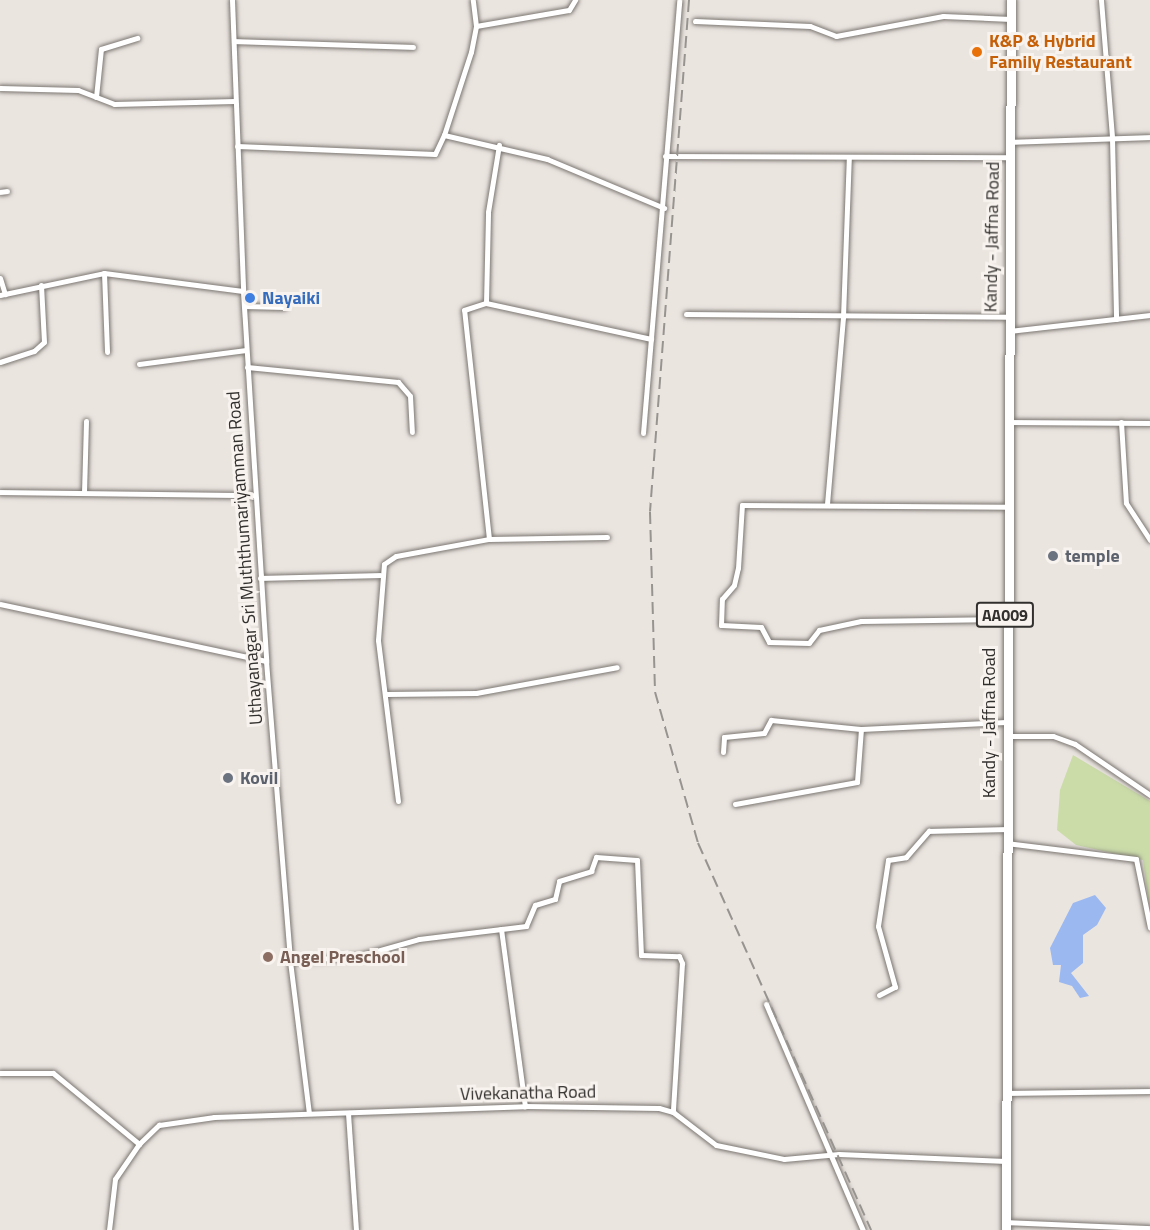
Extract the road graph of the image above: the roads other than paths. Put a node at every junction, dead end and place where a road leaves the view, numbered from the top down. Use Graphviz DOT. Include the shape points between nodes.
graph roads {
  1 [pos="232,0"];
  2 [pos="473,0"];
  3 [pos="575,0"];
  4 [pos="679,0"];
  5 [pos="1011,0"];
  6 [pos="1101,0"];
  7 [pos="1011,19"];
  8 [pos="695,21"];
  9 [pos="476,26"];
  10 [pos="137,38"];
  11 [pos="234,41"];
  12 [pos="413,47"];
  13 [pos="0,88"];
  14 [pos="96,97"];
  15 [pos="236,101"];
  16 [pos="444,135"];
  17 [pos="1150,137"];
  18 [pos="1112,138"];
  19 [pos="1009,142"];
  20 [pos="499,145"];
  21 [pos="237,146"];
  22 [pos="665,156"];
  23 [pos="849,157"];
  24 [pos="1009,157"];
  25 [pos="664,208"];
  26 [pos="104,273"];
  27 [pos="0,278"];
  28 [pos="41,285"];
  29 [pos="243,291"];
  30 [pos="2,294"];
  31 [pos="486,303"];
  32 [pos="244,306"];
  33 [pos="284,307"];
  34 [pos="686,314"];
  35 [pos="1150,315"];
  36 [pos="843,317"];
  37 [pos="1008,317"];
  38 [pos="1116,319"];
  39 [pos="1007,331"];
  40 [pos="651,339"];
  41 [pos="246,350"];
  42 [pos="107,352"];
  43 [pos="0,362"];
  44 [pos="139,364"];
  45 [pos="247,367"];
  46 [pos="86,421"];
  47 [pos="1006,422"];
  48 [pos="1121,422"];
  49 [pos="1150,423"];
  50 [pos="412,432"];
  51 [pos="643,433"];
  52 [pos="0,492"];
  53 [pos="84,493"];
  54 [pos="254,495"];
  55 [pos="827,504"];
  56 [pos="1006,507"];
  57 [pos="607,537"];
  58 [pos="489,539"];
  59 [pos="1150,540"];
  60 [pos="380,574"];
  61 [pos="260,578"];
  62 [pos="0,604"];
  63 [pos="1005,619"];
  64 [pos="266,661"];
  65 [pos="617,667"];
  66 [pos="386,694"];
  67 [pos="1006,722"];
  68 [pos="861,729"];
  69 [pos="1006,736"];
  70 [pos="723,752"];
  71 [pos="1150,795"];
  72 [pos="398,801"];
  73 [pos="735,804"];
  74 [pos="1006,829"];
  75 [pos="1006,843"];
  76 [pos="1150,928"];
  77 [pos="501,929"];
  78 [pos="290,962"];
  79 [pos="879,995"];
  80 [pos="766,1004"];
  81 [pos="0,1073"];
  82 [pos="1150,1091"];
  83 [pos="1006,1093"];
  84 [pos="525,1106"];
  85 [pos="673,1112"];
  86 [pos="309,1113"];
  87 [pos="348,1113"];
  88 [pos="140,1143"];
  89 [pos="833,1155"];
  90 [pos="1006,1161"];
  91 [pos="1006,1226"];
  92 [pos="1150,1228"];
  93 [pos="109,1230"];
  94 [pos="356,1230"];
  95 [pos="863,1230"];
  1 -- 11 [label="street, Uthayanagar Sri Muththumariyamman Road"];
  2 -- 9 [label="street"];
  3 -- 9 [label="street" via="569,10"];
  4 -- 22 [label="street"];
  5 -- 7 [label="highway, Kandy - Jaffna Road / AA009"];
  6 -- 18 [label="street"];
  7 -- 8 [label="street" via="943,16 836,36 810,26"];
  7 -- 19 [label="highway, Kandy - Jaffna Road / AA009"];
  9 -- 16 [label="street"];
  10 -- 14 [label="street" via="101,49"];
  11 -- 12 [label="street"];
  11 -- 15 [label="street, Uthayanagar Sri Muththumariyamman Road"];
  13 -- 14 [label="street" via="78,90"];
  14 -- 15 [label="street" via="114,104"];
  15 -- 21 [label="street, Uthayanagar Sri Muththumariyamman Road"];
  16 -- 20 [label="street"];
  16 -- 21 [label="street" via="435,154"];
  17 -- 18 [label="street"];
  18 -- 19 [label="street"];
  18 -- 38 [label="street"];
  19 -- 24 [label="highway, Kandy - Jaffna Road / AA009"];
  20 -- 25 [label="street" via="548,159"];
  20 -- 31 [label="street" via="488,212"];
  21 -- 29 [label="street, Uthayanagar Sri Muththumariyamman Road"];
  22 -- 23 [label="street"];
  22 -- 25 [label="street"];
  23 -- 24 [label="street"];
  23 -- 36 [label="street"];
  24 -- 37 [label="highway, Kandy - Jaffna Road / AA009"];
  25 -- 40 [label="street"];
  26 -- 28 [label="street"];
  26 -- 29 [label="street"];
  26 -- 42 [label="street"];
  27 -- 30 [label="street"];
  28 -- 30 [label="street"];
  28 -- 43 [label="street" via="44,342 34,351"];
  29 -- 32 [label="street, Uthayanagar Sri Muththumariyamman Road"];
  31 -- 40 [label="street"];
  31 -- 58 [label="street" via="470,306 463,318"];
  32 -- 33 [label="street"];
  32 -- 41 [label="street, Uthayanagar Sri Muththumariyamman Road"];
  34 -- 36 [label="street"];
  35 -- 38 [label="street"];
  36 -- 37 [label="street"];
  36 -- 55 [label="street"];
  37 -- 39 [label="highway, Kandy - Jaffna Road / AA009"];
  38 -- 39 [label="street"];
  39 -- 47 [label="highway, Kandy - Jaffna Road / AA009"];
  40 -- 51 [label="street"];
  41 -- 44 [label="street"];
  41 -- 45 [label="street, Uthayanagar Sri Muththumariyamman Road"];
  45 -- 50 [label="street" via="398,382 410,396"];
  45 -- 54 [label="street, Uthayanagar Sri Muththumariyamman Road"];
  46 -- 53 [label="street"];
  47 -- 48 [label="street"];
  47 -- 56 [label="highway, Kandy - Jaffna Road / AA009"];
  48 -- 49 [label="street"];
  48 -- 59 [label="street" via="1126,503"];
  52 -- 53 [label="street"];
  53 -- 54 [label="street"];
  54 -- 61 [label="street, Uthayanagar Sri Muththumariyamman Road"];
  55 -- 56 [label="street"];
  55 -- 63 [label="street" via="742,505 738,568 734,585 722,599 721,625 762,627 768,642 809,643 819,630 861,621"];
  56 -- 63 [label="highway, Kandy - Jaffna Road / AA009"];
  57 -- 58 [label="street"];
  58 -- 60 [label="street" via="396,556 384,564"];
  60 -- 61 [label="street"];
  60 -- 66 [label="street" via="378,640"];
  61 -- 64 [label="street, Uthayanagar Sri Muththumariyamman Road"];
  62 -- 64 [label="street"];
  63 -- 67 [label="highway, Kandy - Jaffna Road / AA009"];
  64 -- 78 [label="street, Uthayanagar Sri Muththumariyamman Road"];
  65 -- 66 [label="street" via="476,693"];
  66 -- 72 [label="street"];
  67 -- 68 [label="street"];
  67 -- 69 [label="highway, Kandy - Jaffna Road / AA009"];
  68 -- 70 [label="street" via="771,720 764,733 724,737"];
  68 -- 73 [label="street" via="857,782"];
  69 -- 71 [label="street" via="1053,736 1075,744"];
  69 -- 74 [label="highway, Kandy - Jaffna Road / AA009"];
  74 -- 75 [label="highway, Kandy - Jaffna Road / AA009"];
  74 -- 79 [label="street" via="929,831 906,857 888,860 878,926 895,987"];
  75 -- 76 [label="street" via="1136,859"];
  75 -- 83 [label="highway, Kandy - Jaffna Road / AA009"];
  77 -- 78 [label="street" via="419,939 359,956"];
  77 -- 84 [label="street"];
  77 -- 85 [label="street" via="530,923 535,905 555,899 559,881 591,871 596,857 637,860 641,956 679,956 682,963"];
  78 -- 86 [label="street, Uthayanagar Sri Muththumariyamman Road"];
  80 -- 89 [label="street"];
  81 -- 88 [label="street" via="53,1073"];
  82 -- 83 [label="street"];
  83 -- 90 [label="highway, Kandy - Jaffna Road / AA009"];
  84 -- 85 [label="street, Vivekanatha Road"];
  84 -- 87 [label="street, Vivekanatha Road"];
  85 -- 89 [label="street" via="716,1145 784,1159"];
  86 -- 87 [label="street, Vivekanatha Road"];
  86 -- 88 [label="street, Vivekanatha Road" via="174,1121 159,1125"];
  87 -- 94 [label="street"];
  88 -- 93 [label="street, Vivekanatha Road" via="115,1179"];
  89 -- 90 [label="street"];
  89 -- 95 [label="street"];
  90 -- 91 [label="highway, Kandy - Jaffna Road / AA009"];
  91 -- 92 [label="street"];
}
